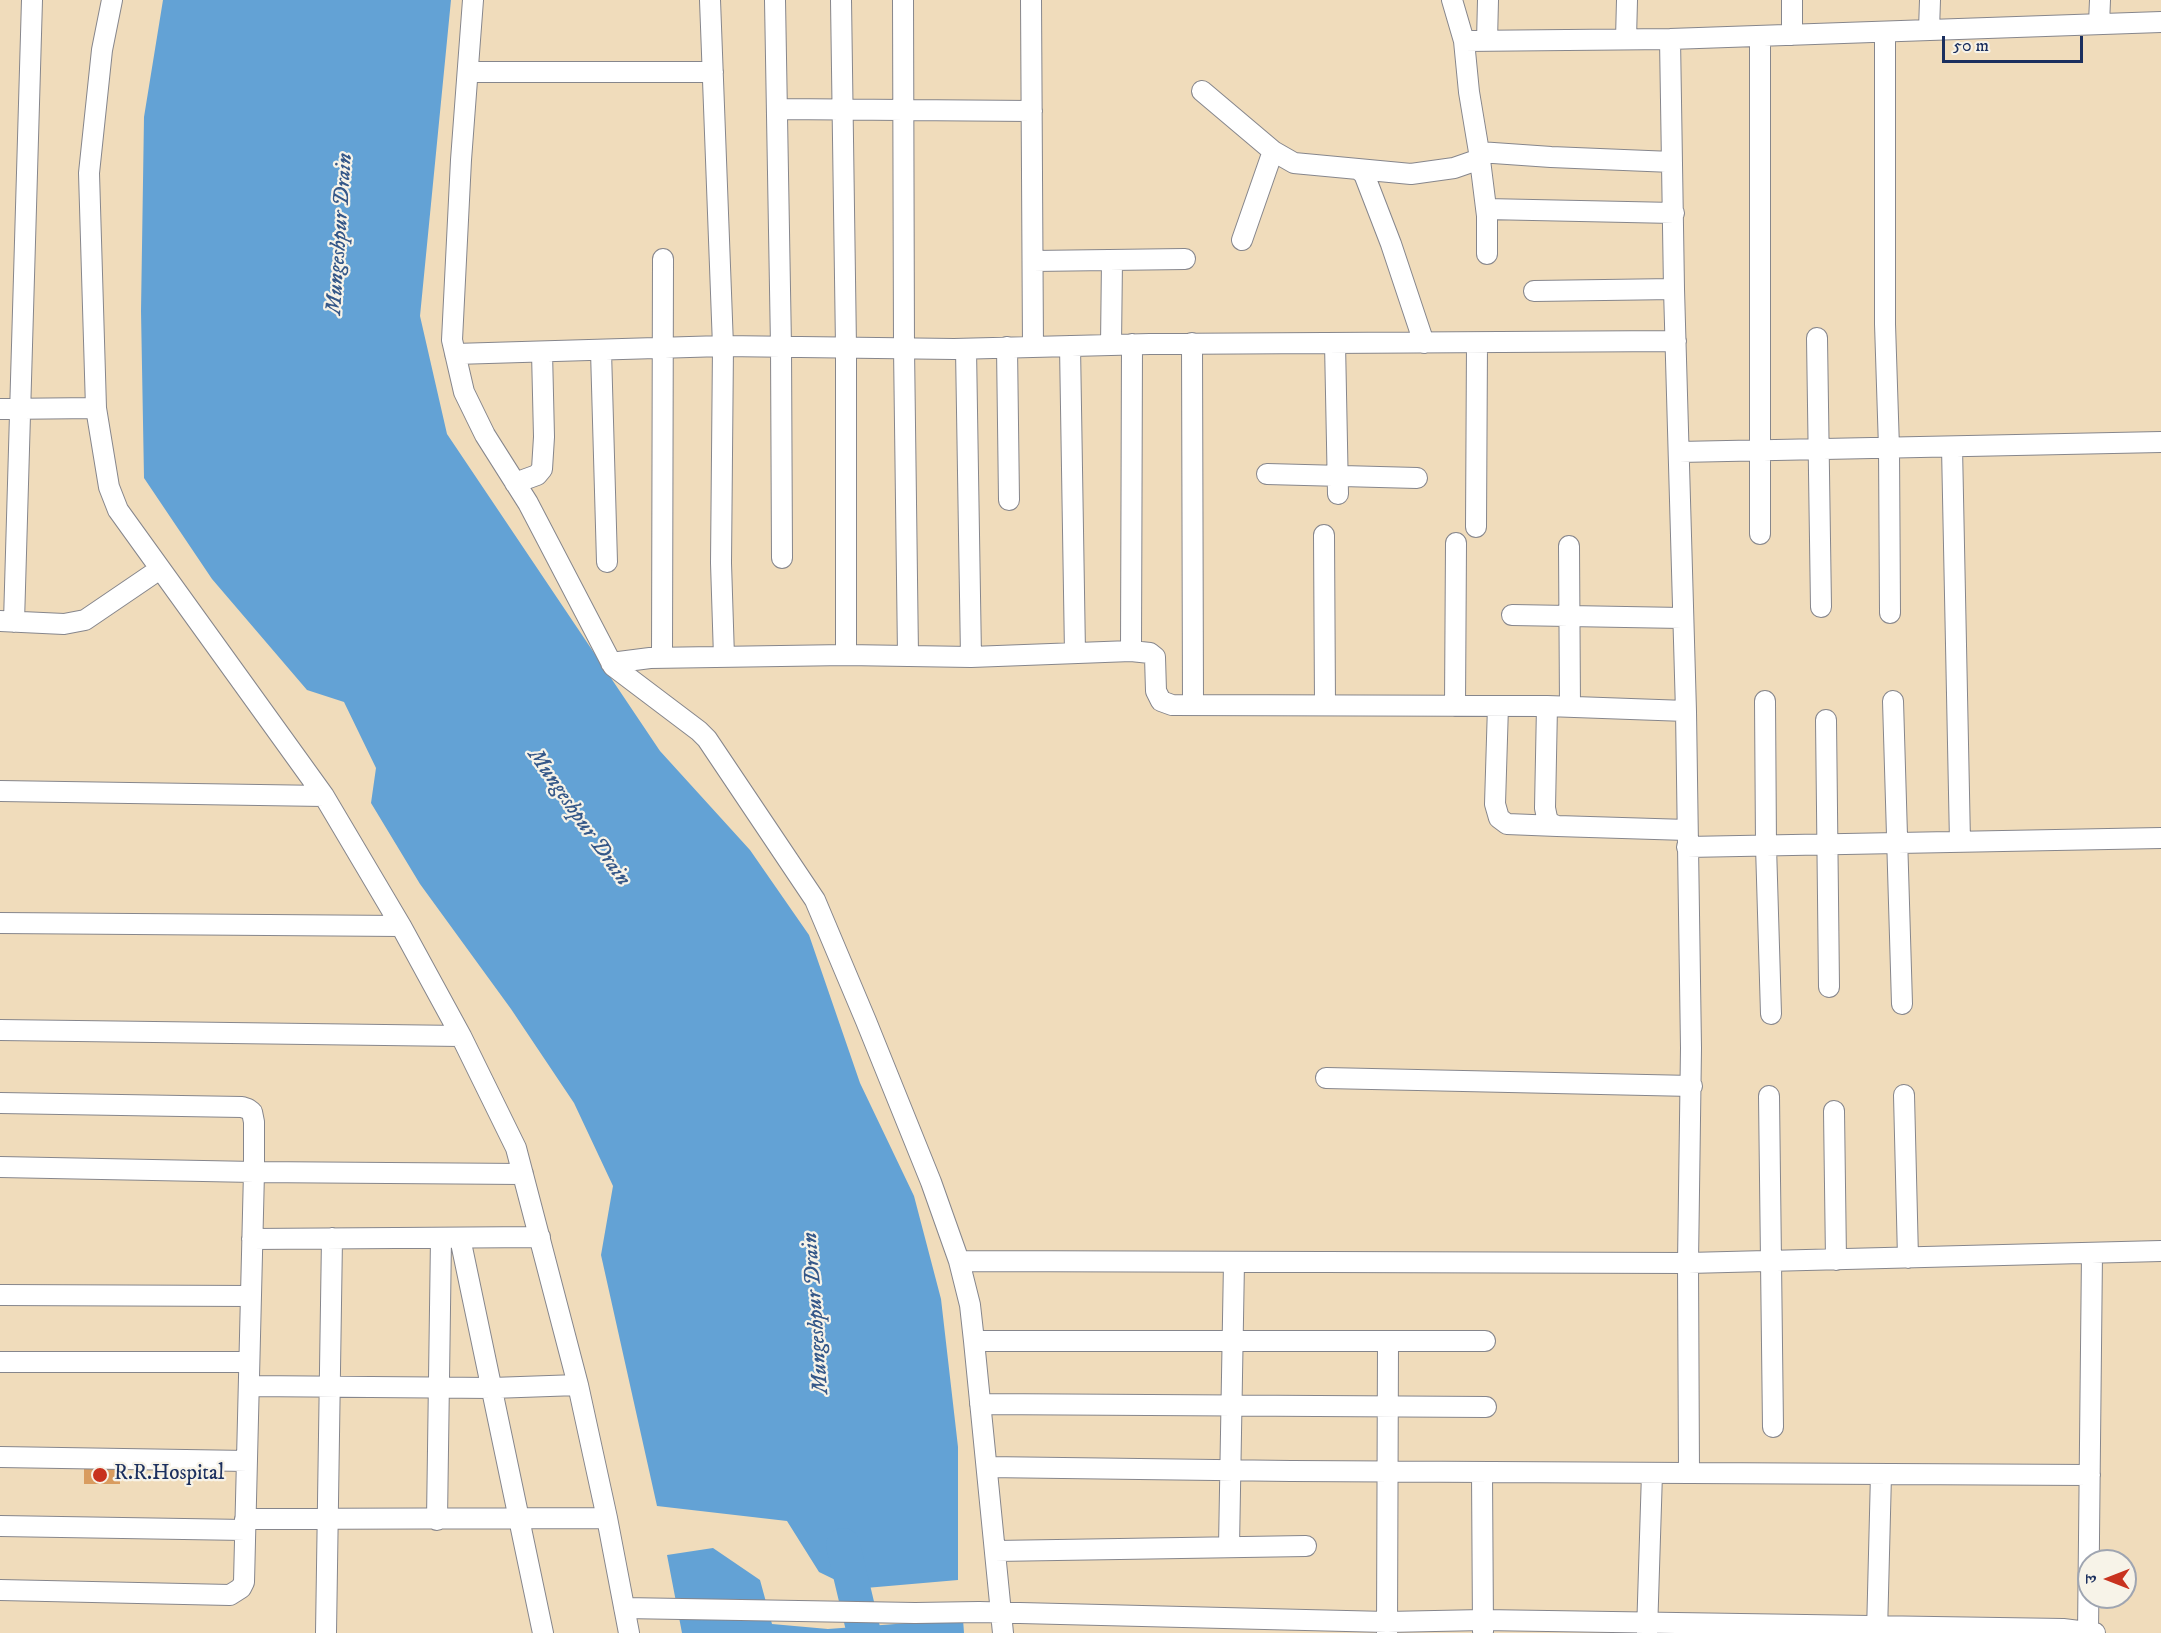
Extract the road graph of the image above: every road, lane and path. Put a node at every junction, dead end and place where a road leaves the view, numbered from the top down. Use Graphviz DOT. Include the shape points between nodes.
graph roads {
  1 [pos="32,0"];
  2 [pos="112,0"];
  3 [pos="473,0"];
  4 [pos="710,0"];
  5 [pos="775,0"];
  6 [pos="841,0"];
  7 [pos="903,0"];
  8 [pos="1031,0"];
  9 [pos="1452,0"];
  10 [pos="1488,0"];
  11 [pos="1627,0"];
  12 [pos="1792,0"];
  13 [pos="1930,0"];
  14 [pos="2100,0"];
  15 [pos="2161,22"];
  16 [pos="2099,24"];
  17 [pos="1929,30"];
  18 [pos="1885,32"];
  19 [pos="1792,35"];
  20 [pos="1760,36"];
  21 [pos="1626,39"];
  22 [pos="1670,39"];
  23 [pos="1464,41"];
  24 [pos="1487,41"];
  25 [pos="468,72"];
  26 [pos="712,72"];
  27 [pos="1202,91"];
  28 [pos="777,109"];
  29 [pos="843,109"];
  30 [pos="903,109"];
  31 [pos="1032,111"];
  32 [pos="1273,151"];
  33 [pos="1479,155"];
  34 [pos="1672,162"];
  35 [pos="1358,170"];
  36 [pos="1486,209"];
  37 [pos="1674,213"];
  38 [pos="1242,240"];
  39 [pos="1487,254"];
  40 [pos="663,259"];
  41 [pos="1185,259"];
  42 [pos="1112,260"];
  43 [pos="1033,261"];
  44 [pos="1674,289"];
  45 [pos="1534,291"];
  46 [pos="1817,338"];
  47 [pos="1676,341"];
  48 [pos="1424,343"];
  49 [pos="1477,343"];
  50 [pos="1132,344"];
  51 [pos="1192,344"];
  52 [pos="1335,344"];
  53 [pos="1111,345"];
  54 [pos="723,346"];
  55 [pos="781,346"];
  56 [pos="1070,346"];
  57 [pos="846,347"];
  58 [pos="1007,347"];
  59 [pos="1033,347"];
  60 [pos="904,348"];
  61 [pos="663,349"];
  62 [pos="966,349"];
  63 [pos="602,351"];
  64 [pos="542,352"];
  65 [pos="455,354"];
  66 [pos="96,408"];
  67 [pos="9,409"];
  68 [pos="2161,442"];
  69 [pos="1952,447"];
  70 [pos="1889,448"];
  71 [pos="1820,449"];
  72 [pos="1759,451"];
  73 [pos="1679,452"];
  74 [pos="1267,474"];
  75 [pos="1417,478"];
  76 [pos="515,483"];
  77 [pos="1338,485"];
  78 [pos="1009,500"];
  79 [pos="1476,527"];
  80 [pos="1760,534"];
  81 [pos="1324,535"];
  82 [pos="1456,543"];
  83 [pos="1569,546"];
  84 [pos="782,558"];
  85 [pos="607,562"];
  86 [pos="160,569"];
  87 [pos="1821,607"];
  88 [pos="1890,613"];
  89 [pos="1512,615"];
  90 [pos="1569,616"];
  91 [pos="1682,618"];
  92 [pos="7,622"];
  93 [pos="1131,651"];
  94 [pos="1076,653"];
  95 [pos="846,655"];
  96 [pos="908,655"];
  97 [pos="724,657"];
  98 [pos="971,657"];
  99 [pos="662,658"];
  100 [pos="611,663"];
  101 [pos="1766,701"];
  102 [pos="1893,701"];
  103 [pos="1325,704"];
  104 [pos="1193,705"];
  105 [pos="1455,706"];
  106 [pos="1498,706"];
  107 [pos="1547,706"];
  108 [pos="1570,707"];
  109 [pos="1686,711"];
  110 [pos="1826,720"];
  111 [pos="0,791"];
  112 [pos="324,796"];
  113 [pos="1557,826"];
  114 [pos="2161,838"];
  115 [pos="1687,839"];
  116 [pos="1960,842"];
  117 [pos="1896,843"];
  118 [pos="1828,844"];
  119 [pos="1766,846"];
  120 [pos="0,923"];
  121 [pos="401,926"];
  122 [pos="1829,987"];
  123 [pos="1902,1004"];
  124 [pos="1771,1014"];
  125 [pos="0,1030"];
  126 [pos="461,1036"];
  127 [pos="1326,1077"];
  128 [pos="1692,1086"];
  129 [pos="1904,1095"];
  130 [pos="1768,1096"];
  131 [pos="0,1103"];
  132 [pos="1834,1111"];
  133 [pos="0,1167"];
  134 [pos="254,1172"];
  135 [pos="523,1174"];
  136 [pos="540,1237"];
  137 [pos="332,1238"];
  138 [pos="451,1238"];
  139 [pos="252,1239"];
  140 [pos="2161,1251"];
  141 [pos="2092,1253"];
  142 [pos="1908,1258"];
  143 [pos="1836,1260"];
  144 [pos="959,1261"];
  145 [pos="1234,1262"];
  146 [pos="1771,1262"];
  147 [pos="1688,1263"];
  148 [pos="0,1295"];
  149 [pos="251,1296"];
  150 [pos="974,1341"];
  151 [pos="1232,1341"];
  152 [pos="1388,1341"];
  153 [pos="1485,1341"];
  154 [pos="0,1362"];
  155 [pos="249,1362"];
  156 [pos="578,1385"];
  157 [pos="249,1386"];
  158 [pos="330,1388"];
  159 [pos="439,1388"];
  160 [pos="492,1388"];
  161 [pos="980,1404"];
  162 [pos="1232,1404"];
  163 [pos="1388,1406"];
  164 [pos="1486,1407"];
  165 [pos="1773,1427"];
  166 [pos="0,1457"];
  167 [pos="247,1461"];
  168 [pos="987,1467"];
  169 [pos="1231,1470"];
  170 [pos="1388,1472"];
  171 [pos="1482,1472"];
  172 [pos="1652,1473"];
  173 [pos="1689,1473"];
  174 [pos="1881,1474"];
  175 [pos="2090,1474"];
  176 [pos="607,1518"];
  177 [pos="329,1520"];
  178 [pos="437,1520"];
  179 [pos="518,1520"];
  180 [pos="245,1525"];
  181 [pos="0,1526"];
  182 [pos="1306,1546"];
  183 [pos="1229,1547"];
  184 [pos="995,1551"];
  185 [pos="0,1590"];
  186 [pos="624,1608"];
  187 [pos="1001,1613"];
  188 [pos="1483,1627"];
  189 [pos="1387,1628"];
  190 [pos="1647,1628"];
  191 [pos="1877,1630"];
  192 [pos="326,1633"];
  193 [pos="543,1633"];
  194 [pos="629,1633"];
  195 [pos="1003,1633"];
  196 [pos="2091,1633"];
  1 -- 67 [label="street"];
  2 -- 66 [label="street" via="90,154"];
  3 -- 25 [label="street"];
  4 -- 26 [label="street"];
  5 -- 28 [label="street"];
  6 -- 29 [label="street"];
  7 -- 30 [label="street"];
  8 -- 31 [label="street"];
  9 -- 23 [label="street"];
  10 -- 24 [label="street"];
  11 -- 21 [label="street"];
  12 -- 19 [label="street"];
  13 -- 17 [label="street"];
  14 -- 16 [label="street"];
  15 -- 16 [label="street"];
  16 -- 17 [label="street"];
  17 -- 18 [label="street"];
  18 -- 19 [label="street"];
  18 -- 70 [label="street"];
  19 -- 20 [label="street"];
  20 -- 22 [label="street"];
  20 -- 72 [label="street"];
  21 -- 22 [label="street"];
  21 -- 24 [label="street"];
  22 -- 34 [label="street"];
  23 -- 24 [label="street"];
  23 -- 33 [label="street"];
  25 -- 26 [label="street"];
  25 -- 65 [label="street" via="452,329"];
  26 -- 54 [label="street"];
  27 -- 32 [label="street"];
  28 -- 29 [label="street"];
  28 -- 55 [label="street"];
  29 -- 30 [label="street"];
  29 -- 57 [label="street"];
  30 -- 31 [label="street"];
  30 -- 60 [label="street"];
  31 -- 43 [label="street"];
  32 -- 35 [label="street" via="1294,163"];
  32 -- 38 [label="street"];
  33 -- 34 [label="street"];
  33 -- 35 [label="street" via="1454,168 1411,174"];
  33 -- 36 [label="street"];
  34 -- 37 [label="street"];
  35 -- 48 [label="street" via="1364,174 1391,244"];
  36 -- 37 [label="street"];
  36 -- 39 [label="street"];
  37 -- 44 [label="street"];
  40 -- 61 [label="street"];
  41 -- 42 [label="street"];
  42 -- 43 [label="street"];
  42 -- 53 [label="street"];
  43 -- 59 [label="street"];
  44 -- 45 [label="street"];
  44 -- 47 [label="street"];
  46 -- 71 [label="street"];
  47 -- 49 [label="street"];
  47 -- 73 [label="street"];
  48 -- 49 [label="street"];
  48 -- 52 [label="street"];
  49 -- 79 [label="street"];
  50 -- 51 [label="street"];
  50 -- 53 [label="street"];
  50 -- 93 [label="street"];
  51 -- 52 [label="street"];
  51 -- 104 [label="street"];
  52 -- 77 [label="street"];
  53 -- 56 [label="street"];
  54 -- 55 [label="street"];
  54 -- 61 [label="street"];
  54 -- 97 [label="street"];
  55 -- 57 [label="street"];
  55 -- 84 [label="street"];
  56 -- 59 [label="street"];
  56 -- 94 [label="street"];
  57 -- 60 [label="street"];
  57 -- 95 [label="street"];
  58 -- 59 [label="street"];
  58 -- 62 [label="street"];
  58 -- 78 [label="street"];
  60 -- 62 [label="street"];
  60 -- 96 [label="street"];
  61 -- 63 [label="street"];
  61 -- 99 [label="street"];
  62 -- 98 [label="street"];
  63 -- 64 [label="street"];
  63 -- 85 [label="street"];
  64 -- 65 [label="street"];
  64 -- 76 [label="street" via="542,469"];
  65 -- 76 [label="street" via="468,403"];
  66 -- 67 [label="street"];
  66 -- 86 [label="street" via="112,498"];
  67 -- 92 [label="street"];
  68 -- 69 [label="street"];
  69 -- 70 [label="street"];
  69 -- 116 [label="street"];
  70 -- 71 [label="street"];
  70 -- 88 [label="street"];
  71 -- 72 [label="street"];
  71 -- 87 [label="street"];
  72 -- 73 [label="street"];
  72 -- 80 [label="street"];
  73 -- 91 [label="street"];
  74 -- 77 [label="street"];
  75 -- 77 [label="street"];
  76 -- 100 [label="street"];
  81 -- 103 [label="street"];
  82 -- 105 [label="street"];
  83 -- 90 [label="street"];
  86 -- 92 [label="street" via="85,620 64,624"];
  86 -- 112 [label="street"];
  89 -- 90 [label="street"];
  90 -- 91 [label="street"];
  90 -- 108 [label="street"];
  91 -- 109 [label="street"];
  93 -- 94 [label="street"];
  93 -- 104 [label="street" via="1155,657 1156,691 1161,701"];
  94 -- 98 [label="street"];
  95 -- 96 [label="street"];
  95 -- 97 [label="street"];
  96 -- 98 [label="street"];
  97 -- 99 [label="street"];
  99 -- 100 [label="street"];
  100 -- 144 [label="street" via="707,739 815,900 931,1182"];
  101 -- 119 [label="street"];
  102 -- 117 [label="street"];
  103 -- 104 [label="street"];
  103 -- 105 [label="street"];
  105 -- 106 [label="street"];
  106 -- 107 [label="street"];
  106 -- 113 [label="street" via="1495,804 1499,818 1507,824"];
  107 -- 108 [label="street"];
  107 -- 113 [label="street" via="1545,808 1550,823"];
  108 -- 109 [label="street"];
  109 -- 115 [label="street"];
  110 -- 118 [label="street"];
  111 -- 112 [label="street"];
  112 -- 121 [label="street"];
  113 -- 115 [label="street"];
  114 -- 116 [label="street"];
  115 -- 119 [label="street"];
  115 -- 128 [label="street"];
  116 -- 117 [label="street"];
  117 -- 118 [label="street"];
  117 -- 123 [label="street"];
  118 -- 119 [label="street"];
  118 -- 122 [label="street"];
  119 -- 124 [label="street"];
  120 -- 121 [label="street"];
  121 -- 126 [label="street"];
  125 -- 126 [label="street"];
  126 -- 135 [label="street" via="516,1148"];
  127 -- 128 [label="street"];
  128 -- 147 [label="street"];
  129 -- 142 [label="street"];
  130 -- 146 [label="street"];
  131 -- 134 [label="street" via="248,1109 254,1122"];
  132 -- 143 [label="street"];
  133 -- 134 [label="street"];
  134 -- 135 [label="street"];
  134 -- 139 [label="street"];
  135 -- 136 [label="street"];
  136 -- 138 [label="street"];
  136 -- 156 [label="street"];
  137 -- 138 [label="street"];
  137 -- 139 [label="street"];
  137 -- 158 [label="street"];
  138 -- 159 [label="street"];
  138 -- 160 [label="street"];
  139 -- 149 [label="street"];
  140 -- 141 [label="street"];
  141 -- 142 [label="street"];
  141 -- 175 [label="street"];
  142 -- 143 [label="street"];
  143 -- 146 [label="street"];
  144 -- 145 [label="street"];
  144 -- 150 [label="street"];
  145 -- 147 [label="street"];
  145 -- 151 [label="street"];
  146 -- 147 [label="street"];
  146 -- 165 [label="street"];
  147 -- 173 [label="street"];
  148 -- 149 [label="street"];
  149 -- 155 [label="street"];
  150 -- 151 [label="street"];
  150 -- 161 [label="street"];
  151 -- 152 [label="street"];
  151 -- 162 [label="street"];
  152 -- 153 [label="street"];
  152 -- 163 [label="street"];
  154 -- 155 [label="street"];
  155 -- 157 [label="street"];
  156 -- 160 [label="street"];
  156 -- 176 [label="street"];
  157 -- 158 [label="street"];
  157 -- 167 [label="street"];
  158 -- 159 [label="street"];
  158 -- 177 [label="street"];
  159 -- 160 [label="street"];
  159 -- 178 [label="street"];
  160 -- 179 [label="street"];
  161 -- 162 [label="street"];
  161 -- 168 [label="street"];
  162 -- 163 [label="street"];
  162 -- 169 [label="street"];
  163 -- 164 [label="street"];
  163 -- 170 [label="street"];
  166 -- 167 [label="street"];
  167 -- 180 [label="street"];
  168 -- 169 [label="street"];
  168 -- 184 [label="street"];
  169 -- 170 [label="street"];
  169 -- 183 [label="street"];
  170 -- 171 [label="street"];
  170 -- 189 [label="street"];
  171 -- 172 [label="street"];
  171 -- 188 [label="street"];
  172 -- 173 [label="street"];
  172 -- 190 [label="street"];
  173 -- 174 [label="street"];
  174 -- 175 [label="street"];
  174 -- 191 [label="street"];
  175 -- 196 [label="street"];
  176 -- 179 [label="street"];
  176 -- 186 [label="street"];
  177 -- 178 [label="street"];
  177 -- 180 [label="street"];
  177 -- 192 [label="street"];
  178 -- 179 [label="street"];
  179 -- 193 [label="street"];
  180 -- 181 [label="street"];
  180 -- 185 [label="street" via="244,1582 230,1595"];
  182 -- 183 [label="street"];
  183 -- 184 [label="street"];
  184 -- 187 [label="street"];
  186 -- 187 [label="street"];
  186 -- 194 [label="street"];
  187 -- 189 [label="street"];
  187 -- 195 [label="street"];
  188 -- 189 [label="street"];
  188 -- 190 [label="street"];
  190 -- 191 [label="street"];
  191 -- 196 [label="street" via="2063,1629"];
}
